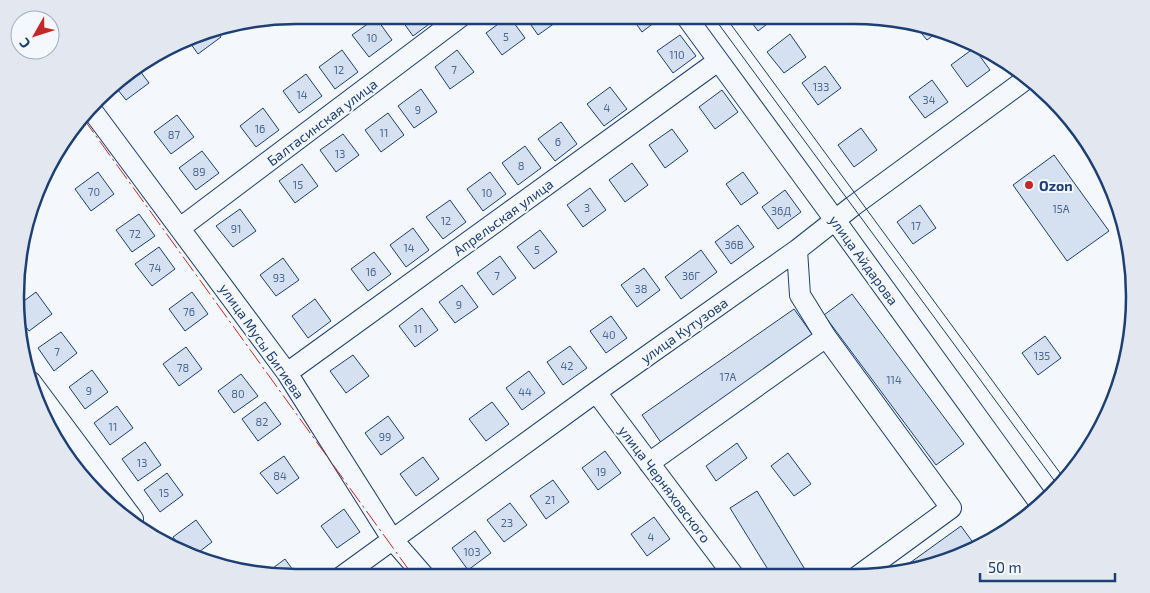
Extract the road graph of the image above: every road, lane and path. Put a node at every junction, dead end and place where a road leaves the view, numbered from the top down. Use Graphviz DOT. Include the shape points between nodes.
graph roads {
  1 [pos="451,24"];
  2 [pos="691,24"];
  3 [pos="718,61"];
  4 [pos="1020,80"];
  5 [pos="94,114"];
  6 [pos="835,220"];
  7 [pos="180,228"];
  8 [pos="797,250"];
  9 [pos="826,337"];
  10 [pos="287,373"];
  11 [pos="596,392"];
  12 [pos="45,401"];
  13 [pos="649,463"];
  14 [pos="1036,499"];
  15 [pos="126,510"];
  16 [pos="392,539"];
  17 [pos="351,569"];
  18 [pos="418,569"];
  19 [pos="729,569"];
  20 [pos="868,569"];
  1 -- 7 [label="street, Балтасинская улица"];
  2 -- 3 [label="street, улица Айдарова"];
  3 -- 6 [label="street, улица Айдарова"];
  3 -- 10 [label="street, Апрельская улица"];
  4 -- 6 [label="street, улица Кутузова"];
  5 -- 7 [label="street, улица Мусы Бигиева"];
  6 -- 8 [label="street, улица Кутузова"];
  6 -- 14 [label="street, улица Айдарова"];
  7 -- 10 [label="street, улица Мусы Бигиева"];
  8 -- 9 [label="street" via="800,295"];
  8 -- 11 [label="street, улица Кутузова"];
  9 -- 13 [label="street"];
  9 -- 20 [label="street" via="951,508"];
  10 -- 16 [label="street, улица Мусы Бигиева"];
  11 -- 13 [label="street, улица Черняховского"];
  11 -- 16 [label="street, улица Кутузова"];
  12 -- 15 [label="street"];
  13 -- 19 [label="street, улица Черняховского"];
  16 -- 17 [label="street, улица Кутузова"];
  16 -- 18 [label="street, улица Мусы Бигиева"];
}
